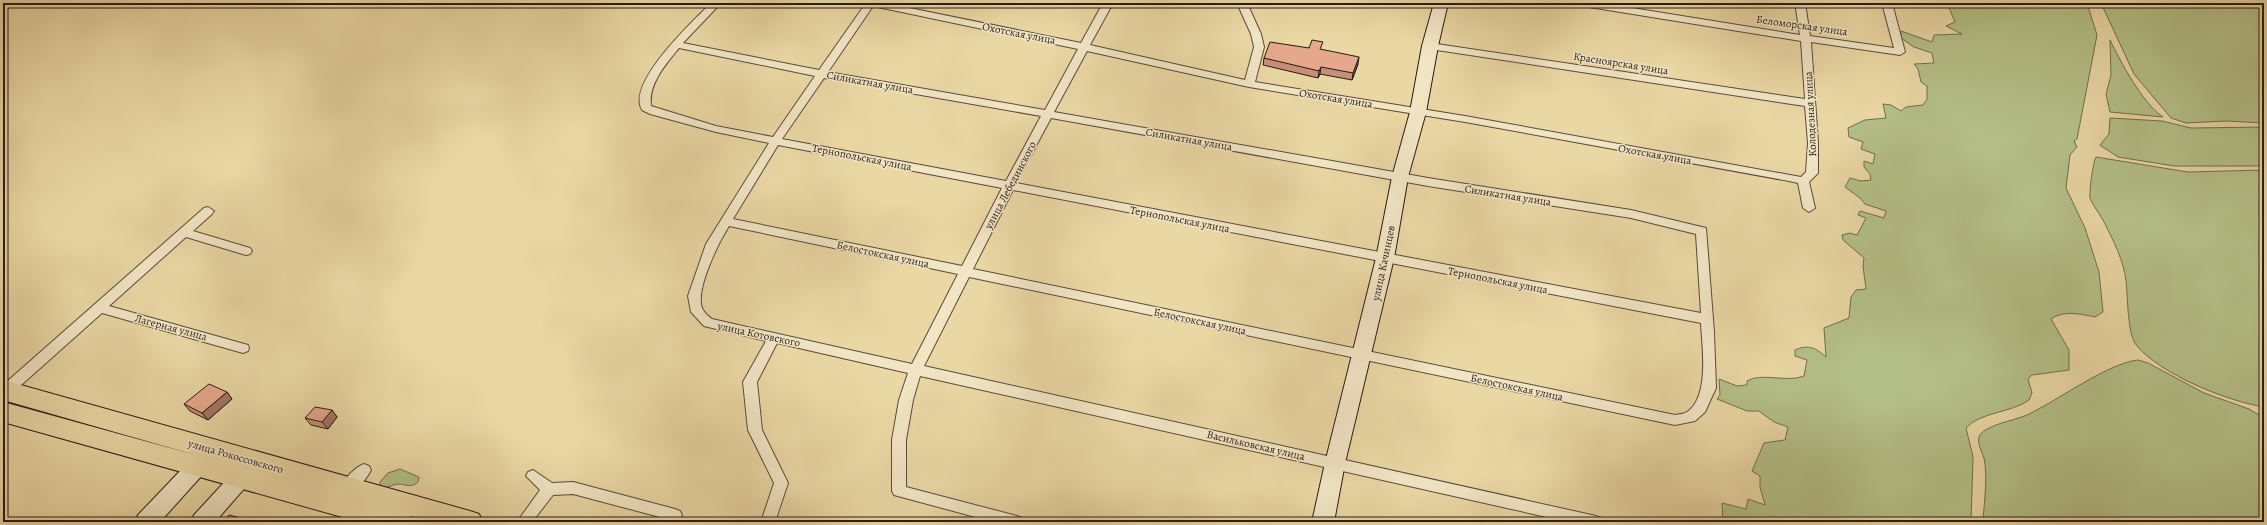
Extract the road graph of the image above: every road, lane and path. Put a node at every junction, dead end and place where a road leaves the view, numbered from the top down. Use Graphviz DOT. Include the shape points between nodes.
graph roads {
  1 [pos="716,3"];
  2 [pos="871,3"];
  3 [pos="1108,3"];
  4 [pos="1242,3"];
  5 [pos="1441,3"];
  6 [pos="1583,3"];
  7 [pos="1800,3"];
  8 [pos="1887,3"];
  9 [pos="1806,39"];
  10 [pos="677,45"];
  11 [pos="1430,46"];
  12 [pos="1085,47"];
  13 [pos="822,74"];
  14 [pos="1249,84"];
  15 [pos="1809,103"];
  16 [pos="1418,112"];
  17 [pos="1048,114"];
  18 [pos="776,140"];
  19 [pos="1400,177"];
  20 [pos="1804,181"];
  21 [pos="1009,186"];
  22 [pos="1809,208"];
  23 [pos="208,211"];
  24 [pos="725,220"];
  25 [pos="184,232"];
  26 [pos="246,251"];
  27 [pos="1384,258"];
  28 [pos="965,271"];
  29 [pos="98,307"];
  30 [pos="1706,319"];
  31 [pos="774,337"];
  32 [pos="244,348"];
  33 [pos="1361,355"];
  34 [pos="916,369"];
  35 [pos="4,398"];
  36 [pos="206,458"];
  37 [pos="1335,463"];
  38 [pos="248,470"];
  39 [pos="533,476"];
  40 [pos="548,489"];
  41 [pos="674,514"];
  42 [pos="146,522"];
  43 [pos="202,522"];
  44 [pos="400,522"];
  45 [pos="470,522"];
  46 [pos="524,522"];
  47 [pos="768,522"];
  48 [pos="1017,522"];
  49 [pos="1323,522"];
  50 [pos="1596,522"];
  1 -- 10 [label="street"];
  2 -- 12 [label="street, Охотская улица"];
  2 -- 13 [label="street, улица Котовского"];
  3 -- 12 [label="street, улица Лебединского"];
  4 -- 14 [label="street" via="1256,34 1259,48"];
  5 -- 11 [label="main road, улица Качинцев"];
  6 -- 9 [label="street, Беломорская улица"];
  7 -- 9 [label="street, Колодезная улица"];
  8 -- 9 [label="street, Беломорская улица" via="1900,52"];
  9 -- 15 [label="street, Колодезная улица"];
  10 -- 13 [label="street, Силикатная улица"];
  10 -- 18 [label="street, Тернопольская улица" via="651,80 645,96 646,108 716,129"];
  11 -- 15 [label="street, Красноярская улица"];
  11 -- 16 [label="main road, улица Качинцев"];
  12 -- 14 [label="street, Охотская улица"];
  12 -- 17 [label="street, улица Лебединского"];
  13 -- 17 [label="street, Силикатная улица"];
  13 -- 18 [label="street, улица Котовского"];
  14 -- 16 [label="street, Охотская улица"];
  15 -- 20 [label="street, Колодезная улица" via="1813,143 1812,172"];
  16 -- 19 [label="main road, улица Качинцев"];
  16 -- 20 [label="street, Охотская улица"];
  17 -- 19 [label="street, Силикатная улица"];
  17 -- 21 [label="street, улица Лебединского"];
  18 -- 21 [label="street, Тернопольская улица"];
  18 -- 24 [label="street, улица Котовского"];
  19 -- 27 [label="main road, улица Качинцев"];
  19 -- 30 [label="street, Силикатная улица" via="1631,214 1702,231"];
  20 -- 22 [label="street"];
  21 -- 27 [label="street, Тернопольская улица"];
  21 -- 28 [label="street, улица Лебединского"];
  23 -- 25 [label="street"];
  24 -- 28 [label="street, Белостокская улица"];
  24 -- 31 [label="street, улица Котовского" via="712,244 694,296 697,312 708,323"];
  25 -- 26 [label="street"];
  25 -- 29 [label="street"];
  27 -- 30 [label="street, Тернопольская улица"];
  27 -- 33 [label="main road, улица Качинцев"];
  28 -- 33 [label="street, Белостокская улица"];
  28 -- 34 [label="street, улица Лебединского"];
  29 -- 32 [label="street, Лагерная улица"];
  29 -- 35 [label="street"];
  30 -- 33 [label="street, Белостокская улица" via="1709,388 1700,408 1690,417 1675,420"];
  31 -- 34 [label="street, улица Котовского"];
  31 -- 47 [label="street" via="750,382 755,430 781,483"];
  33 -- 37 [label="main road, улица Качинцев"];
  34 -- 37 [label="street, Васильковская улица"];
  34 -- 48 [label="street" via="906,400 899,440 899,491"];
  35 -- 36 [label="highway, улица Рокоссовского"];
  36 -- 38 [label="highway, улица Рокоссовского"];
  36 -- 42 [label="main road"];
  37 -- 49 [label="main road, улица Качинцев"];
  37 -- 50 [label="street, Васильковская улица"];
  38 -- 43 [label="main road"];
  38 -- 44 [label="highway, улица Рокоссовского"];
  38 -- 45 [label="highway, улица Рокоссовского" via="355,479"];
  39 -- 40 [label="street"];
  40 -- 41 [label="street" via="573,488"];
  40 -- 46 [label="street"];
}
